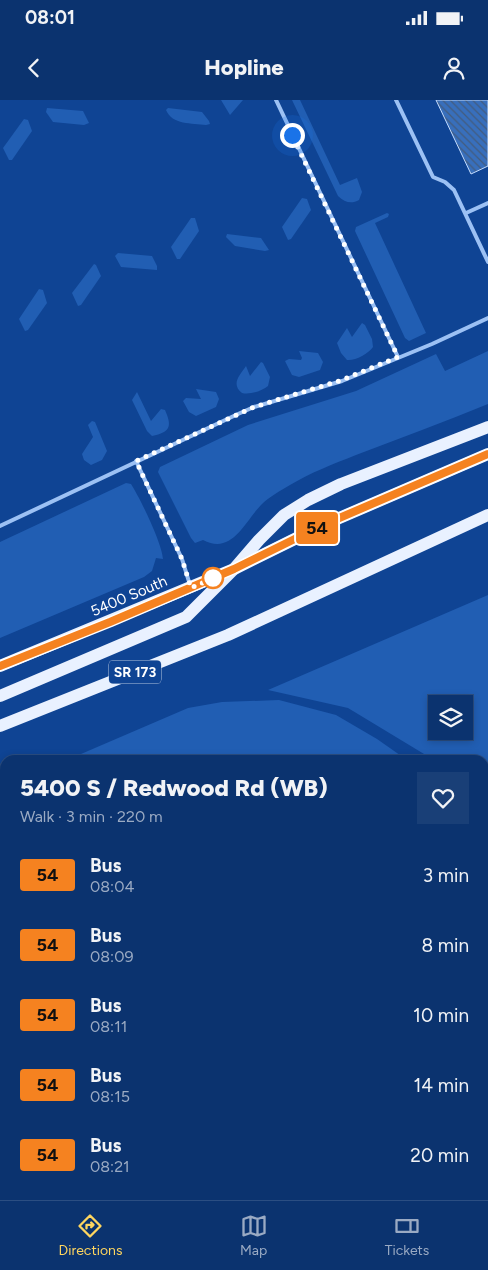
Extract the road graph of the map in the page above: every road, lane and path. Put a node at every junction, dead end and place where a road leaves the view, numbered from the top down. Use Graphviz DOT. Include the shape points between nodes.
graph roads {
  1 [pos="276,100"];
  2 [pos="396,100"];
  3 [pos="488,202"];
  4 [pos="466,213"];
  5 [pos="488,262"];
  6 [pos="488,318"];
  7 [pos="398,357"];
  8 [pos="488,426"];
  9 [pos="488,454"];
  10 [pos="136,461"];
  11 [pos="488,516"];
  12 [pos="0,526"];
  13 [pos="234,569"];
  14 [pos="191,588"];
  15 [pos="0,666"];
  16 [pos="0,696"];
  17 [pos="0,726"];
  1 -- 7 [label="lane"];
  2 -- 4 [label="lane" via="433,177 450,185"];
  3 -- 4 [label="lane"];
  4 -- 5 [label="lane"];
  6 -- 7 [label="lane"];
  7 -- 10 [label="lane" via="342,380 254,407"];
  8 -- 13 [label="main road" via="308,500 284,515"];
  9 -- 13 [label="main road, 5400 South" via="323,525"];
  10 -- 12 [label="lane"];
  10 -- 14 [label="lane" via="182,559"];
  11 -- 17 [label="main road, SR 173" via="228,634"];
  13 -- 14 [label="main road, 5400 South"];
  13 -- 16 [label="main road" via="186,617"];
  14 -- 15 [label="main road, 5400 South"];
}
